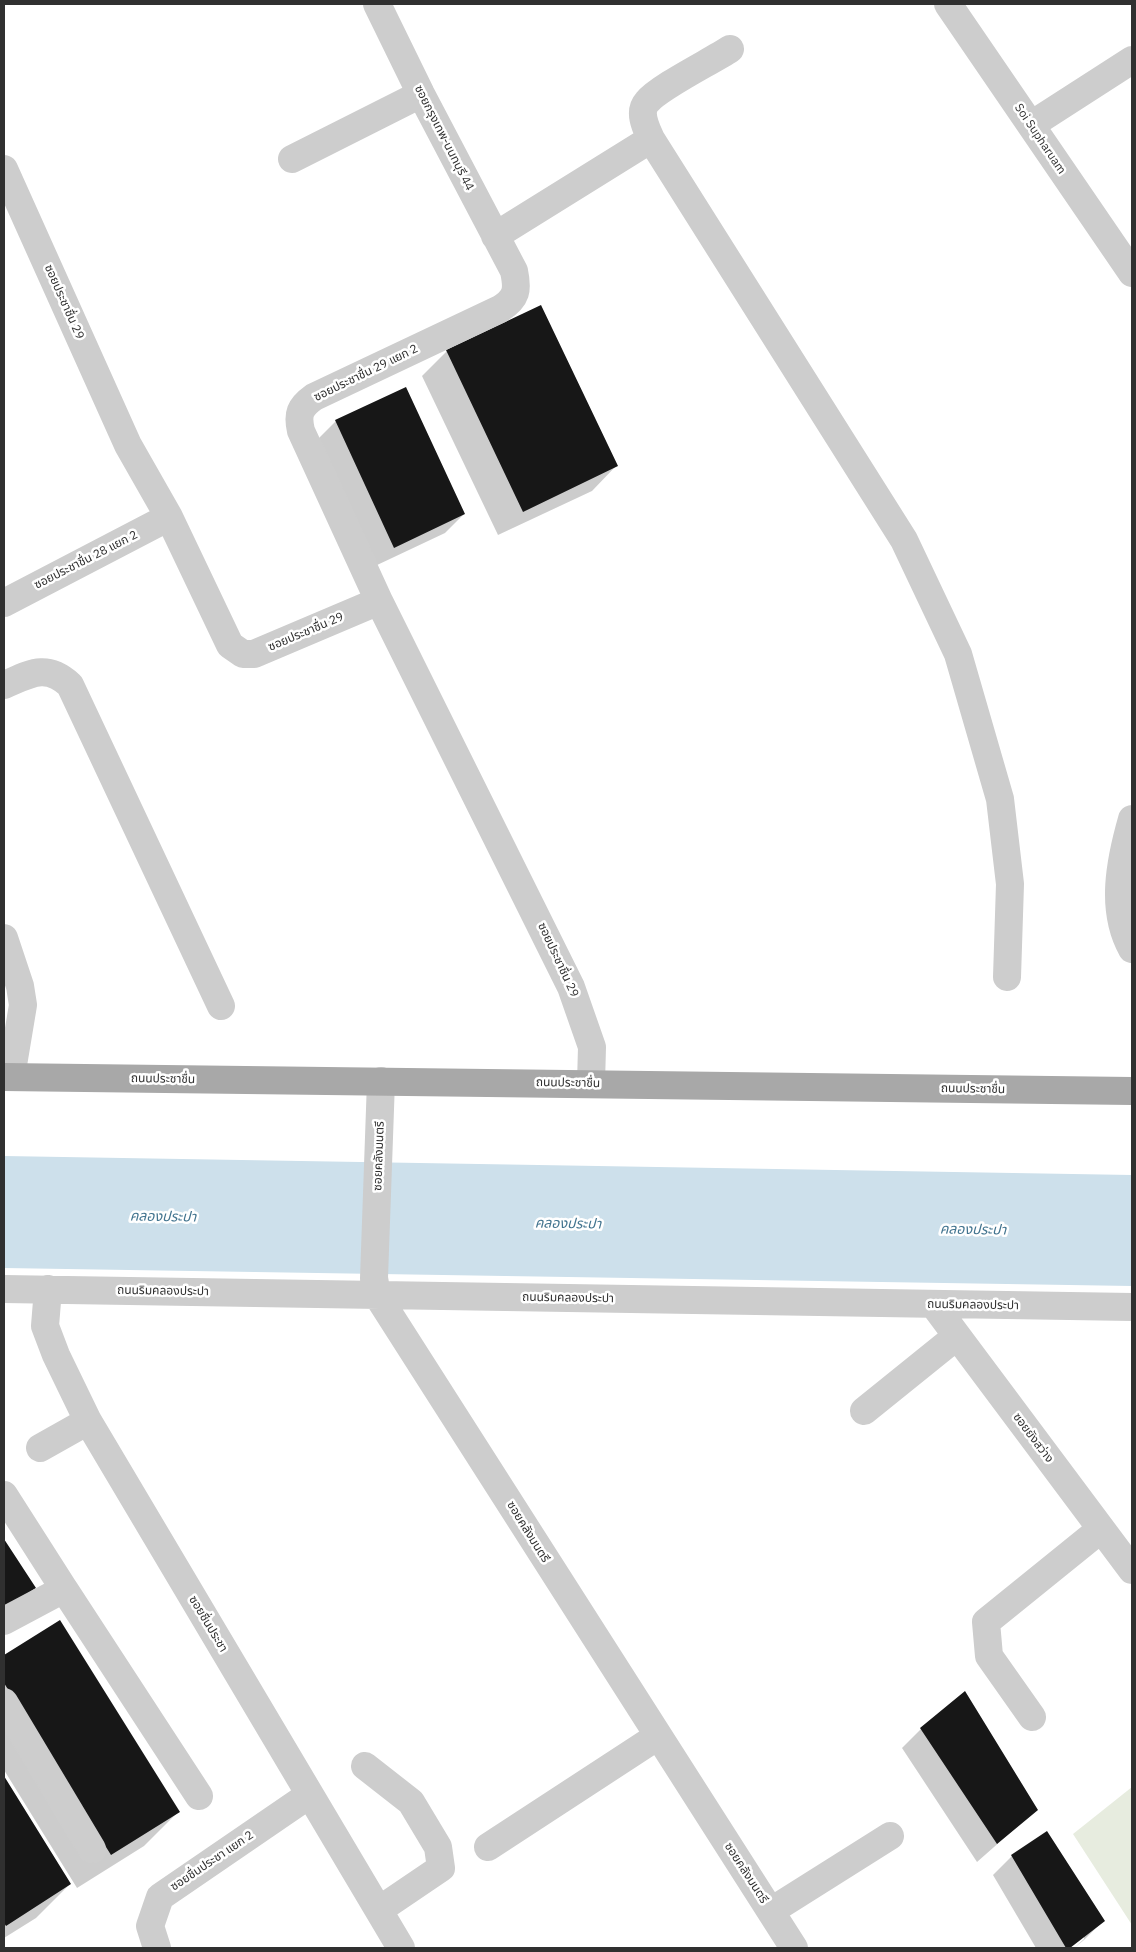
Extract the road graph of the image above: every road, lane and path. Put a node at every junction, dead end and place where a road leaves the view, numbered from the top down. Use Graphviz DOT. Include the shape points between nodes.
graph roads {
  1 [pos="378,4"];
  2 [pos="948,4"];
  3 [pos="730,49"];
  4 [pos="1132,60"];
  5 [pos="421,94"];
  6 [pos="1031,126"];
  7 [pos="651,139"];
  8 [pos="292,160"];
  9 [pos="4,170"];
  10 [pos="495,236"];
  11 [pos="514,271"];
  12 [pos="1132,273"];
  13 [pos="169,517"];
  14 [pos="379,601"];
  15 [pos="4,603"];
  16 [pos="4,685"];
  17 [pos="1132,819"];
  18 [pos="4,938"];
  19 [pos="1132,949"];
  20 [pos="1007,977"];
  21 [pos="220,1006"];
  22 [pos="7,1077"];
  23 [pos="381,1081"];
  24 [pos="591,1083"];
  25 [pos="1132,1091"];
  26 [pos="376,1286"];
  27 [pos="4,1289"];
  28 [pos="48,1289"];
  29 [pos="934,1305"];
  30 [pos="1132,1308"];
  31 [pos="957,1336"];
  32 [pos="864,1411"];
  33 [pos="88,1421"];
  34 [pos="40,1448"];
  35 [pos="4,1495"];
  36 [pos="1101,1529"];
  37 [pos="1132,1570"];
  38 [pos="64,1589"];
  39 [pos="4,1621"];
  40 [pos="4,1702"];
  41 [pos="1032,1717"];
  42 [pos="658,1736"];
  43 [pos="365,1766"];
  44 [pos="309,1795"];
  45 [pos="199,1796"];
  46 [pos="890,1836"];
  47 [pos="488,1847"];
  48 [pos="92,1849"];
  49 [pos="379,1910"];
  50 [pos="771,1911"];
  51 [pos="157,1948"];
  52 [pos="401,1948"];
  53 [pos="794,1948"];
  1 -- 5 [label="street, ซอยกรุงเทพ-นนทบุรี 44"];
  2 -- 6 [label="street, Soi Supharuam"];
  3 -- 7 [label="street" via="646,102 643,116"];
  4 -- 6 [label="street"];
  5 -- 8 [label="street"];
  5 -- 10 [label="street, ซอยกรุงเทพ-นนทบุรี 44"];
  6 -- 12 [label="street, Soi Supharuam"];
  7 -- 10 [label="street"];
  7 -- 20 [label="street" via="904,540 958,654 1000,799 1010,884"];
  9 -- 13 [label="street, ซอยประชาชื่น 29" via="128,445"];
  10 -- 11 [label="street, ซอยกรุงเทพ-นนทบุรี 44"];
  11 -- 14 [label="street, ซอยประชาชื่น 29 แยก 2" via="517,294 512,302 314,397 302,406 298,416 301,431"];
  13 -- 14 [label="street, ซอยประชาชื่น 29" via="230,645 243,654 254,654"];
  13 -- 15 [label="street, ซอยประชาชื่น 28 แยก 2"];
  14 -- 24 [label="street, ซอยประชาชื่น 29" via="572,987 592,1047"];
  16 -- 21 [label="street" via="32,673 47,672 59,674 70,685"];
  17 -- 19 [label="street" via="1118,879 1123,933"];
  18 -- 22 [label="street" via="23,1006"];
  22 -- 23 [label="main road, ถนนประชาชื่น"];
  23 -- 24 [label="main road, ถนนประชาชื่น"];
  23 -- 26 [label="street, ซอยคลังมนตรี"];
  24 -- 25 [label="main road, ถนนประชาชื่น"];
  26 -- 28 [label="street, ถนนริมคลองประปา"];
  26 -- 29 [label="street, ถนนริมคลองประปา"];
  26 -- 42 [label="street, ซอยคลังมนตรี"];
  27 -- 28 [label="street, ถนนริมคลองประปา"];
  28 -- 33 [label="street, ซอยชื่นประชา" via="44,1326"];
  29 -- 30 [label="street, ถนนริมคลองประปา"];
  29 -- 31 [label="street, ซอยยังสว่าง"];
  31 -- 32 [label="street"];
  31 -- 36 [label="street, ซอยยังสว่าง"];
  33 -- 34 [label="street"];
  33 -- 44 [label="street, ซอยชื่นประชา"];
  35 -- 38 [label="street"];
  36 -- 37 [label="street, ซอยยังสว่าง"];
  36 -- 41 [label="street" via="986,1622 989,1656"];
  38 -- 39 [label="street"];
  38 -- 45 [label="street"];
  40 -- 48 [label="street"];
  42 -- 47 [label="street"];
  42 -- 50 [label="street, ซอยคลังมนตรี"];
  43 -- 49 [label="street" via="411,1802 438,1847 441,1868"];
  44 -- 49 [label="street, ซอยชื่นประชา"];
  44 -- 51 [label="street, ซอยชื่นประชา แยก 2" via="160,1897 150,1926"];
  46 -- 50 [label="street"];
  49 -- 52 [label="street, ซอยชื่นประชา"];
  50 -- 53 [label="street, ซอยคลังมนตรี"];
}
